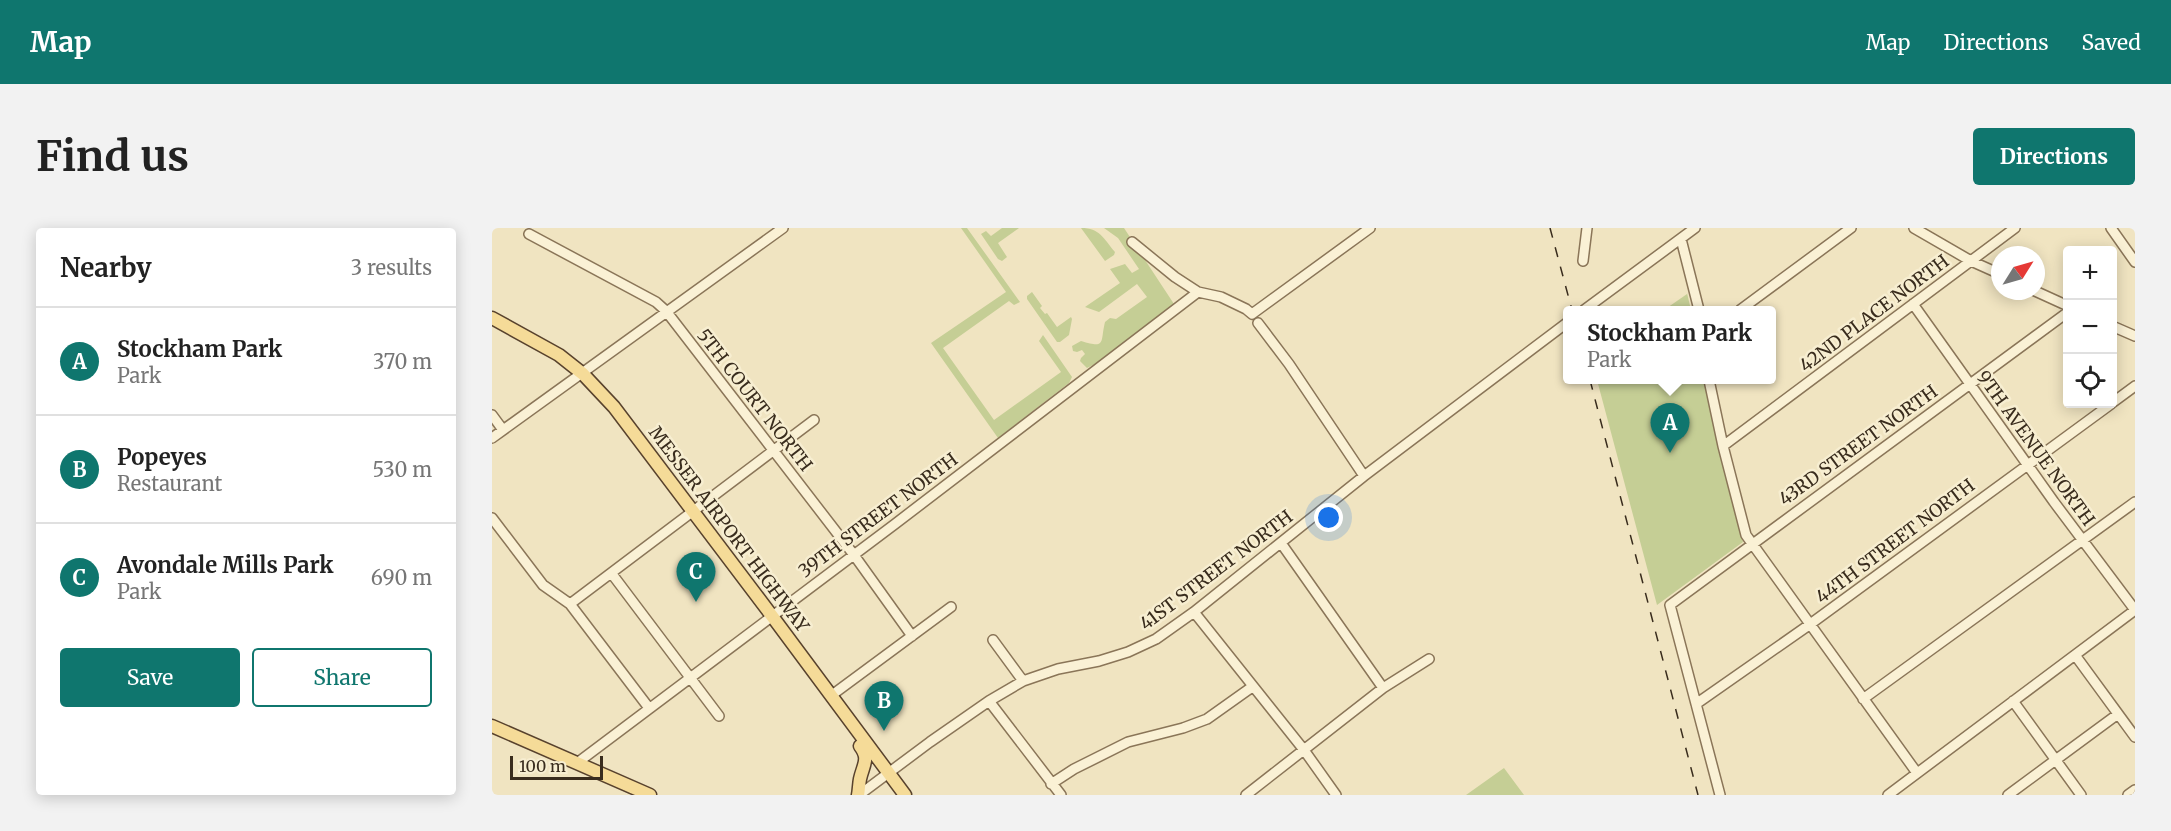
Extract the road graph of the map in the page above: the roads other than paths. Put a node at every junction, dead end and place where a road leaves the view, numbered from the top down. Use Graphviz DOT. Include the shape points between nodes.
graph roads {
  1 [pos="783,228"];
  2 [pos="1587,228"];
  3 [pos="1695,228"];
  4 [pos="1851,228"];
  5 [pos="1914,228"];
  6 [pos="2015,228"];
  7 [pos="2111,228"];
  8 [pos="1368,229"];
  9 [pos="529,234"];
  10 [pos="1681,239"];
  11 [pos="1132,242"];
  12 [pos="1583,261"];
  13 [pos="1971,261"];
  14 [pos="2135,262"];
  15 [pos="1991,270"];
  16 [pos="1198,292"];
  17 [pos="2045,296"];
  18 [pos="1913,304"];
  19 [pos="2063,304"];
  20 [pos="1589,306"];
  21 [pos="1698,306"];
  22 [pos="1745,306"];
  23 [pos="666,311"];
  24 [pos="2063,315"];
  25 [pos="492,318"];
  26 [pos="1258,323"];
  27 [pos="1563,326"];
  28 [pos="2117,328"];
  29 [pos="2135,336"];
  30 [pos="583,374"];
  31 [pos="1710,384"];
  32 [pos="1969,384"];
  33 [pos="2135,386"];
  34 [pos="2117,399"];
  35 [pos="2105,408"];
  36 [pos="492,415"];
  37 [pos="814,420"];
  38 [pos="503,430"];
  39 [pos="492,438"];
  40 [pos="1723,446"];
  41 [pos="774,451"];
  42 [pos="2027,464"];
  43 [pos="1364,476"];
  44 [pos="2135,502"];
  45 [pos="693,512"];
  46 [pos="492,518"];
  47 [pos="2083,540"];
  48 [pos="1281,543"];
  49 [pos="1752,544"];
  50 [pos="854,555"];
  51 [pos="612,574"];
  52 [pos="570,604"];
  53 [pos="951,607"];
  54 [pos="2135,610"];
  55 [pos="1194,612"];
  56 [pos="772,616"];
  57 [pos="1809,625"];
  58 [pos="912,636"];
  59 [pos="993,640"];
  60 [pos="2075,655"];
  61 [pos="1429,659"];
  62 [pos="691,677"];
  63 [pos="1023,681"];
  64 [pos="1252,687"];
  65 [pos="1383,688"];
  66 [pos="832,695"];
  67 [pos="1863,699"];
  68 [pos="989,700"];
  69 [pos="2013,701"];
  70 [pos="1696,704"];
  71 [pos="649,708"];
  72 [pos="2118,714"];
  73 [pos="719,716"];
  74 [pos="847,718"];
  75 [pos="492,726"];
  76 [pos="2135,737"];
  77 [pos="1304,750"];
  78 [pos="2056,760"];
  79 [pos="577,763"];
  80 [pos="888,773"];
  81 [pos="1917,773"];
  82 [pos="1051,784"];
  83 [pos="2135,790"];
  84 [pos="1248,794"];
  85 [pos="650,795"];
  86 [pos="858,795"];
  87 [pos="905,795"];
  88 [pos="1061,795"];
  89 [pos="1336,795"];
  90 [pos="1720,795"];
  91 [pos="1888,795"];
  92 [pos="2008,795"];
  93 [pos="2081,795"];
  94 [pos="2128,795"];
  1 -- 23 [label="street"];
  2 -- 12 [label="street"];
  3 -- 10 [label="street"];
  4 -- 22 [label="street"];
  5 -- 13 [label="street"];
  6 -- 13 [label="street, 42ND PLACE NORTH"];
  7 -- 14 [label="street"];
  8 -- 16 [label="street" via="1252,314 1221,297"];
  9 -- 23 [label="street, 5TH COURT NORTH"];
  10 -- 20 [label="street"];
  10 -- 21 [label="street"];
  11 -- 16 [label="street"];
  13 -- 15 [label="street"];
  13 -- 18 [label="street, 42ND PLACE NORTH"];
  16 -- 50 [label="street, 39TH STREET NORTH"];
  17 -- 19 [label="street"];
  18 -- 32 [label="street, 9TH AVENUE NORTH"];
  18 -- 40 [label="street, 42ND PLACE NORTH"];
  23 -- 30 [label="street"];
  23 -- 41 [label="street, 5TH COURT NORTH"];
  24 -- 32 [label="street, 43RD STREET NORTH"];
  25 -- 30 [label="main road, MESSER AIRPORT HIGHWAY" via="559,355"];
  26 -- 43 [label="street"];
  27 -- 43 [label="street, 41ST STREET NORTH"];
  28 -- 29 [label="street"];
  30 -- 38 [label="street"];
  30 -- 45 [label="main road, MESSER AIRPORT HIGHWAY" via="614,407"];
  31 -- 40 [label="street"];
  32 -- 42 [label="street, 9TH AVENUE NORTH"];
  32 -- 49 [label="street, 43RD STREET NORTH"];
  33 -- 34 [label="street, 44TH STREET NORTH"];
  35 -- 42 [label="street, 44TH STREET NORTH"];
  36 -- 38 [label="street"];
  37 -- 41 [label="street"];
  38 -- 39 [label="street"];
  40 -- 49 [label="street" via="1746,535"];
  41 -- 45 [label="street"];
  41 -- 50 [label="street, 5TH COURT NORTH"];
  42 -- 47 [label="street, 9TH AVENUE NORTH"];
  42 -- 57 [label="street, 44TH STREET NORTH"];
  43 -- 48 [label="street, 41ST STREET NORTH"];
  44 -- 47 [label="street"];
  45 -- 51 [label="street"];
  45 -- 56 [label="main road, MESSER AIRPORT HIGHWAY"];
  46 -- 52 [label="street" via="543,585"];
  47 -- 54 [label="street, 9TH AVENUE NORTH"];
  47 -- 67 [label="street"];
  48 -- 55 [label="street, 41ST STREET NORTH"];
  48 -- 65 [label="street"];
  49 -- 57 [label="street"];
  49 -- 70 [label="street, 43RD STREET NORTH" via="1670,605"];
  50 -- 56 [label="street, 39TH STREET NORTH"];
  50 -- 58 [label="street, 5TH COURT NORTH"];
  51 -- 52 [label="street"];
  51 -- 62 [label="street"];
  52 -- 71 [label="street"];
  53 -- 58 [label="street"];
  54 -- 60 [label="street"];
  55 -- 63 [label="street, 41ST STREET NORTH" via="1156,639 1128,652"];
  55 -- 64 [label="street"];
  56 -- 62 [label="street, 39TH STREET NORTH"];
  56 -- 66 [label="main road, MESSER AIRPORT HIGHWAY"];
  57 -- 67 [label="street"];
  57 -- 70 [label="street, 44TH STREET NORTH"];
  58 -- 66 [label="street"];
  59 -- 63 [label="street"];
  60 -- 69 [label="street"];
  60 -- 72 [label="street"];
  61 -- 65 [label="street"];
  62 -- 71 [label="street, 39TH STREET NORTH"];
  62 -- 73 [label="street"];
  63 -- 68 [label="street, 41ST STREET NORTH"];
  64 -- 77 [label="street"];
  64 -- 82 [label="street" via="1207,719 1128,742"];
  65 -- 77 [label="street"];
  66 -- 74 [label="main road, MESSER AIRPORT HIGHWAY"];
  67 -- 81 [label="street"];
  68 -- 80 [label="street, 41ST STREET NORTH"];
  68 -- 82 [label="street"];
  69 -- 78 [label="street"];
  69 -- 81 [label="street"];
  70 -- 90 [label="street"];
  71 -- 79 [label="street, 39TH STREET NORTH"];
  72 -- 76 [label="street"];
  72 -- 78 [label="street"];
  74 -- 80 [label="main road, MESSER AIRPORT HIGHWAY"];
  74 -- 86 [label="main road" via="849,730 865,753"];
  75 -- 79 [label="main road"];
  77 -- 84 [label="street"];
  77 -- 89 [label="street"];
  78 -- 92 [label="street"];
  78 -- 93 [label="street"];
  79 -- 85 [label="main road"];
  80 -- 86 [label="street, 41ST STREET NORTH"];
  80 -- 87 [label="main road, MESSER AIRPORT HIGHWAY"];
  81 -- 91 [label="street"];
  82 -- 88 [label="street"];
  83 -- 94 [label="street"];
}
